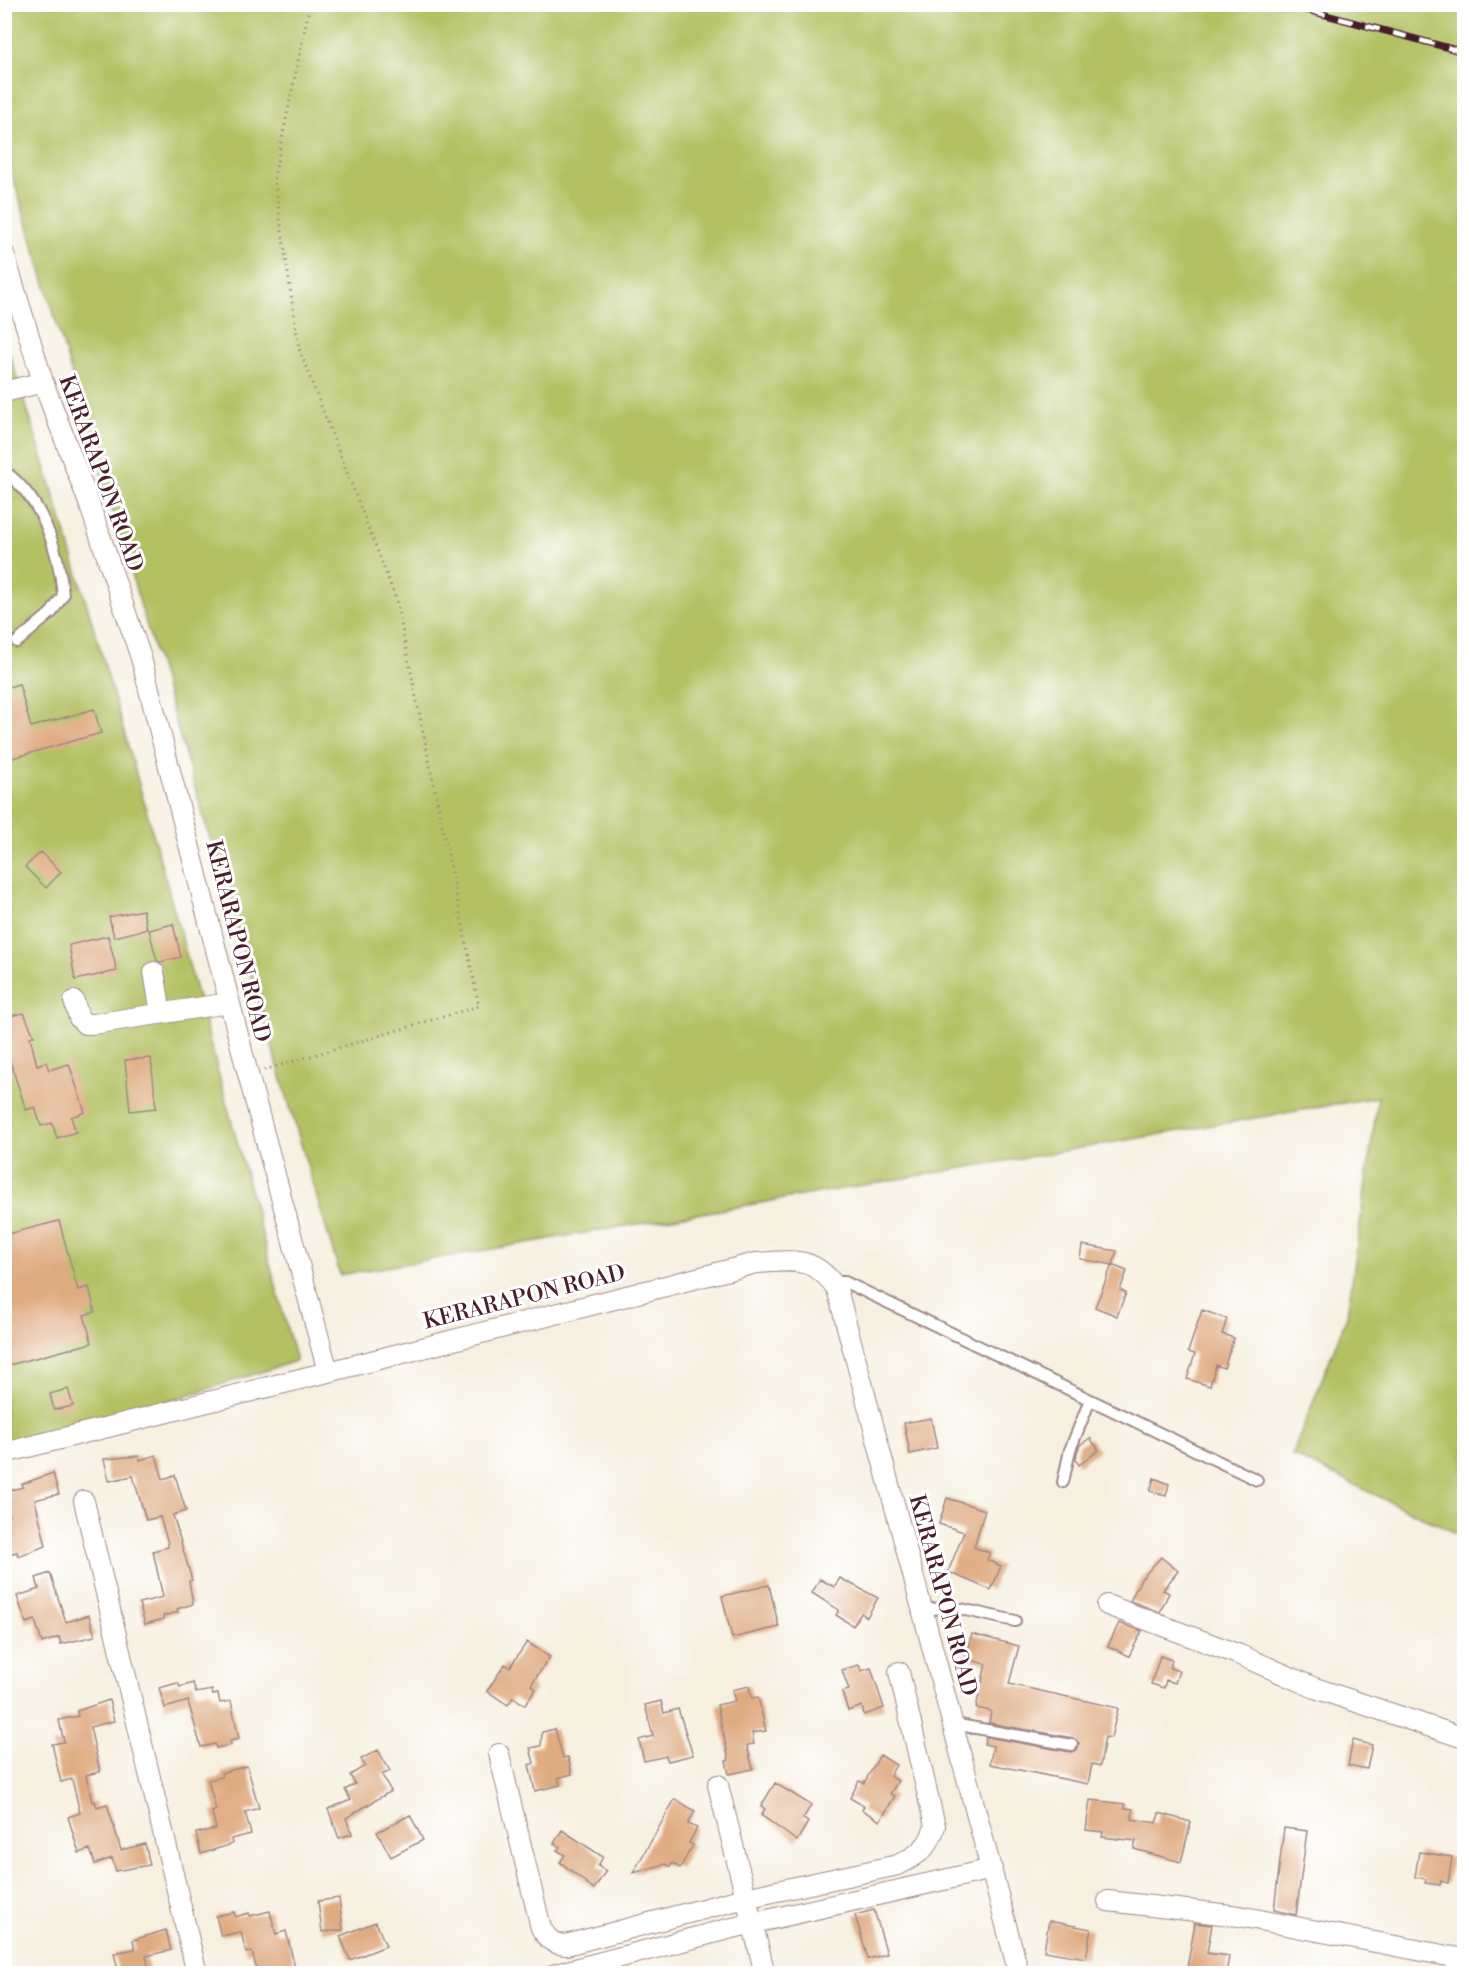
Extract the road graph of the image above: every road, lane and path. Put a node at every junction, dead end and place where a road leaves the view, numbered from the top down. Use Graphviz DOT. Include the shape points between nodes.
graph roads {
  1 [pos="310,4"];
  2 [pos="4,254"];
  3 [pos="43,382"];
  4 [pos="4,392"];
  5 [pos="4,471"];
  6 [pos="17,642"];
  7 [pos="154,972"];
  8 [pos="74,1001"];
  9 [pos="229,1003"];
  10 [pos="161,1013"];
  11 [pos="248,1074"];
  12 [pos="832,1282"];
  13 [pos="328,1372"];
  14 [pos="1090,1400"];
  15 [pos="4,1453"];
  16 [pos="1257,1480"];
  17 [pos="1063,1482"];
  18 [pos="84,1501"];
  19 [pos="1107,1605"];
  20 [pos="923,1610"];
  21 [pos="1015,1621"];
  22 [pos="899,1672"];
  23 [pos="953,1724"];
  24 [pos="1464,1738"];
  25 [pos="1072,1745"];
  26 [pos="499,1754"];
  27 [pos="718,1785"];
  28 [pos="992,1869"];
  29 [pos="745,1898"];
  30 [pos="1108,1900"];
  31 [pos="752,1925"];
  32 [pos="1464,1959"];
  33 [pos="197,1974"];
  34 [pos="556,1974"];
  35 [pos="765,1974"];
  36 [pos="1019,1974"];
  1 -- 11 [label="path" via="274,177 299,349 396,599 479,1006"];
  2 -- 3 [label="street, KERARAPON ROAD"];
  3 -- 4 [label="street"];
  3 -- 9 [label="street, KERARAPON ROAD" via="141,658"];
  5 -- 6 [label="lane" via="21,483 37,507 59,564 63,595 52,612"];
  7 -- 10 [label="street"];
  8 -- 10 [label="street" via="85,1024"];
  9 -- 10 [label="street"];
  9 -- 11 [label="street, KERARAPON ROAD"];
  11 -- 13 [label="street, KERARAPON ROAD"];
  12 -- 13 [label="street, KERARAPON ROAD" via="819,1269 804,1262 756,1263"];
  12 -- 14 [label="lane" via="845,1282"];
  12 -- 20 [label="street, KERARAPON ROAD"];
  13 -- 15 [label="street"];
  14 -- 16 [label="lane"];
  14 -- 17 [label="lane" via="1070,1450"];
  18 -- 33 [label="street"];
  19 -- 24 [label="street" via="1315,1688"];
  20 -- 21 [label="lane" via="952,1607"];
  20 -- 23 [label="street, KERARAPON ROAD"];
  22 -- 29 [label="street" via="933,1813 935,1826 927,1847 898,1865"];
  23 -- 25 [label="lane"];
  23 -- 28 [label="street, KERARAPON ROAD"];
  26 -- 29 [label="street" via="541,1928 555,1944 566,1945"];
  27 -- 29 [label="street"];
  28 -- 31 [label="street"];
  28 -- 36 [label="street, KERARAPON ROAD"];
  29 -- 31 [label="street"];
  30 -- 32 [label="street" via="1239,1916"];
  31 -- 34 [label="street"];
  31 -- 35 [label="street"];
}
